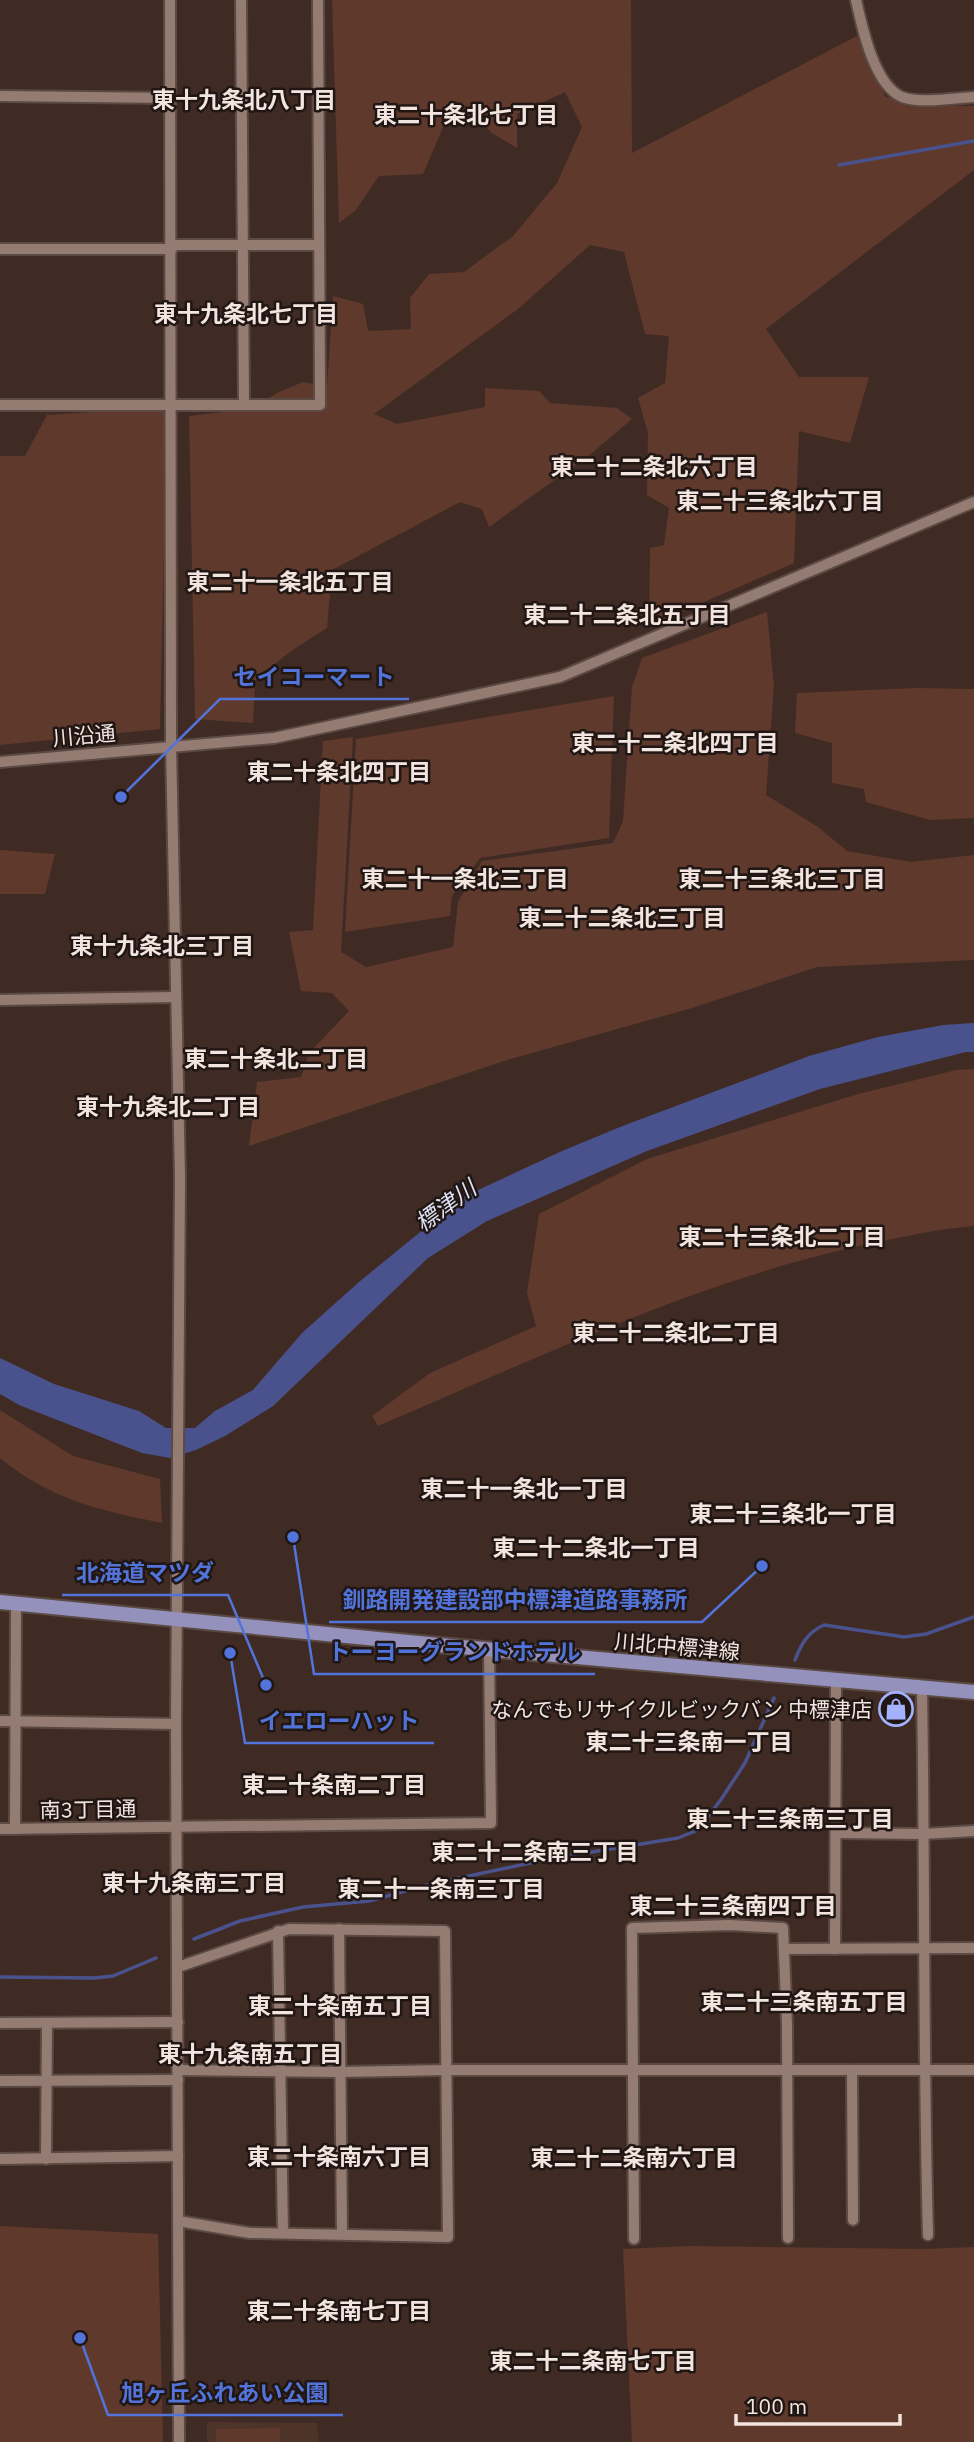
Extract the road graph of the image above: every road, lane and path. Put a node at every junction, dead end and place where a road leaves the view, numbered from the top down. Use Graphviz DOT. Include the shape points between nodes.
graph roads {
  1 [pos="170,0"];
  2 [pos="241,0"];
  3 [pos="318,0"];
  4 [pos="856,0"];
  5 [pos="0,96"];
  6 [pos="974,97"];
  7 [pos="171,98"];
  8 [pos="244,245"];
  9 [pos="318,245"];
  10 [pos="172,247"];
  11 [pos="0,249"];
  12 [pos="172,404"];
  13 [pos="0,405"];
  14 [pos="244,405"];
  15 [pos="974,502"];
  16 [pos="171,746"];
  17 [pos="0,762"];
  18 [pos="175,997"];
  19 [pos="0,1000"];
  20 [pos="0,1602"];
  21 [pos="16,1603"];
  22 [pos="177,1619"];
  23 [pos="489,1648"];
  24 [pos="836,1680"];
  25 [pos="922,1689"];
  26 [pos="974,1692"];
  27 [pos="0,1721"];
  28 [pos="16,1721"];
  29 [pos="176,1724"];
  30 [pos="177,1827"];
  31 [pos="0,1829"];
  32 [pos="15,1829"];
  33 [pos="974,1832"];
  34 [pos="837,1833"];
  35 [pos="924,1834"];
  36 [pos="339,1929"];
  37 [pos="278,1931"];
  38 [pos="974,1948"];
  39 [pos="785,1949"];
  40 [pos="835,1949"];
  41 [pos="924,1949"];
  42 [pos="178,1968"];
  43 [pos="47,2022"];
  44 [pos="178,2022"];
  45 [pos="0,2023"];
  46 [pos="447,2070"];
  47 [pos="633,2070"];
  48 [pos="786,2070"];
  49 [pos="852,2070"];
  50 [pos="923,2070"];
  51 [pos="974,2070"];
  52 [pos="280,2072"];
  53 [pos="339,2073"];
  54 [pos="178,2075"];
  55 [pos="47,2080"];
  56 [pos="0,2081"];
  57 [pos="178,2156"];
  58 [pos="0,2159"];
  59 [pos="47,2159"];
  60 [pos="853,2220"];
  61 [pos="178,2221"];
  62 [pos="283,2233"];
  63 [pos="342,2234"];
  64 [pos="928,2235"];
  65 [pos="788,2238"];
  66 [pos="635,2239"];
  67 [pos="179,2442"];
  1 -- 7 [label="street"];
  2 -- 8 [label="street"];
  3 -- 9 [label="street"];
  4 -- 6 [label="street" via="870,54 890,88 918,100"];
  5 -- 7 [label="street"];
  7 -- 10 [label="street"];
  8 -- 9 [label="street"];
  8 -- 10 [label="street"];
  8 -- 14 [label="street"];
  9 -- 14 [label="street" via="320,405"];
  10 -- 11 [label="street"];
  10 -- 12 [label="street"];
  12 -- 13 [label="street"];
  12 -- 14 [label="street"];
  12 -- 16 [label="street"];
  15 -- 16 [label="street, 川沿通" via="560,677 274,738"];
  16 -- 17 [label="street, 川沿通"];
  16 -- 18 [label="street"];
  18 -- 19 [label="street"];
  18 -- 22 [label="street" via="180,1178"];
  20 -- 21 [label="main road, 川北中標津線"];
  21 -- 22 [label="main road, 川北中標津線"];
  21 -- 28 [label="street"];
  22 -- 23 [label="main road, 川北中標津線"];
  22 -- 29 [label="street"];
  23 -- 24 [label="main road, 川北中標津線"];
  23 -- 30 [label="street, 南3丁目通" via="491,1823"];
  24 -- 25 [label="main road, 川北中標津線"];
  24 -- 34 [label="street"];
  25 -- 26 [label="main road, 川北中標津線"];
  25 -- 35 [label="street"];
  27 -- 28 [label="street"];
  28 -- 29 [label="street"];
  28 -- 32 [label="street"];
  29 -- 30 [label="street"];
  30 -- 32 [label="street, 南3丁目通"];
  30 -- 42 [label="street"];
  31 -- 32 [label="street, 南3丁目通"];
  33 -- 35 [label="street"];
  34 -- 35 [label="street"];
  34 -- 40 [label="street"];
  35 -- 41 [label="street"];
  36 -- 37 [label="street"];
  36 -- 46 [label="street" via="445,1931"];
  36 -- 53 [label="street"];
  37 -- 42 [label="street"];
  37 -- 52 [label="street"];
  38 -- 41 [label="street"];
  39 -- 40 [label="street"];
  39 -- 47 [label="street" via="783,1928 632,1928"];
  39 -- 48 [label="street"];
  40 -- 41 [label="street"];
  41 -- 50 [label="street"];
  42 -- 44 [label="street"];
  43 -- 44 [label="street"];
  43 -- 45 [label="street"];
  43 -- 55 [label="street"];
  44 -- 54 [label="street"];
  46 -- 47 [label="street"];
  46 -- 53 [label="street"];
  46 -- 63 [label="street" via="447,2237"];
  47 -- 48 [label="street"];
  47 -- 66 [label="street"];
  48 -- 49 [label="street"];
  48 -- 65 [label="street"];
  49 -- 50 [label="street"];
  49 -- 60 [label="street"];
  50 -- 51 [label="street"];
  50 -- 64 [label="street"];
  52 -- 53 [label="street"];
  52 -- 54 [label="street"];
  52 -- 62 [label="street"];
  53 -- 63 [label="street"];
  54 -- 55 [label="street"];
  54 -- 57 [label="street"];
  55 -- 56 [label="street"];
  55 -- 59 [label="street"];
  57 -- 59 [label="street"];
  57 -- 61 [label="street"];
  58 -- 59 [label="street"];
  61 -- 62 [label="street" via="250,2233"];
  61 -- 67 [label="street"];
  62 -- 63 [label="street"];
}
